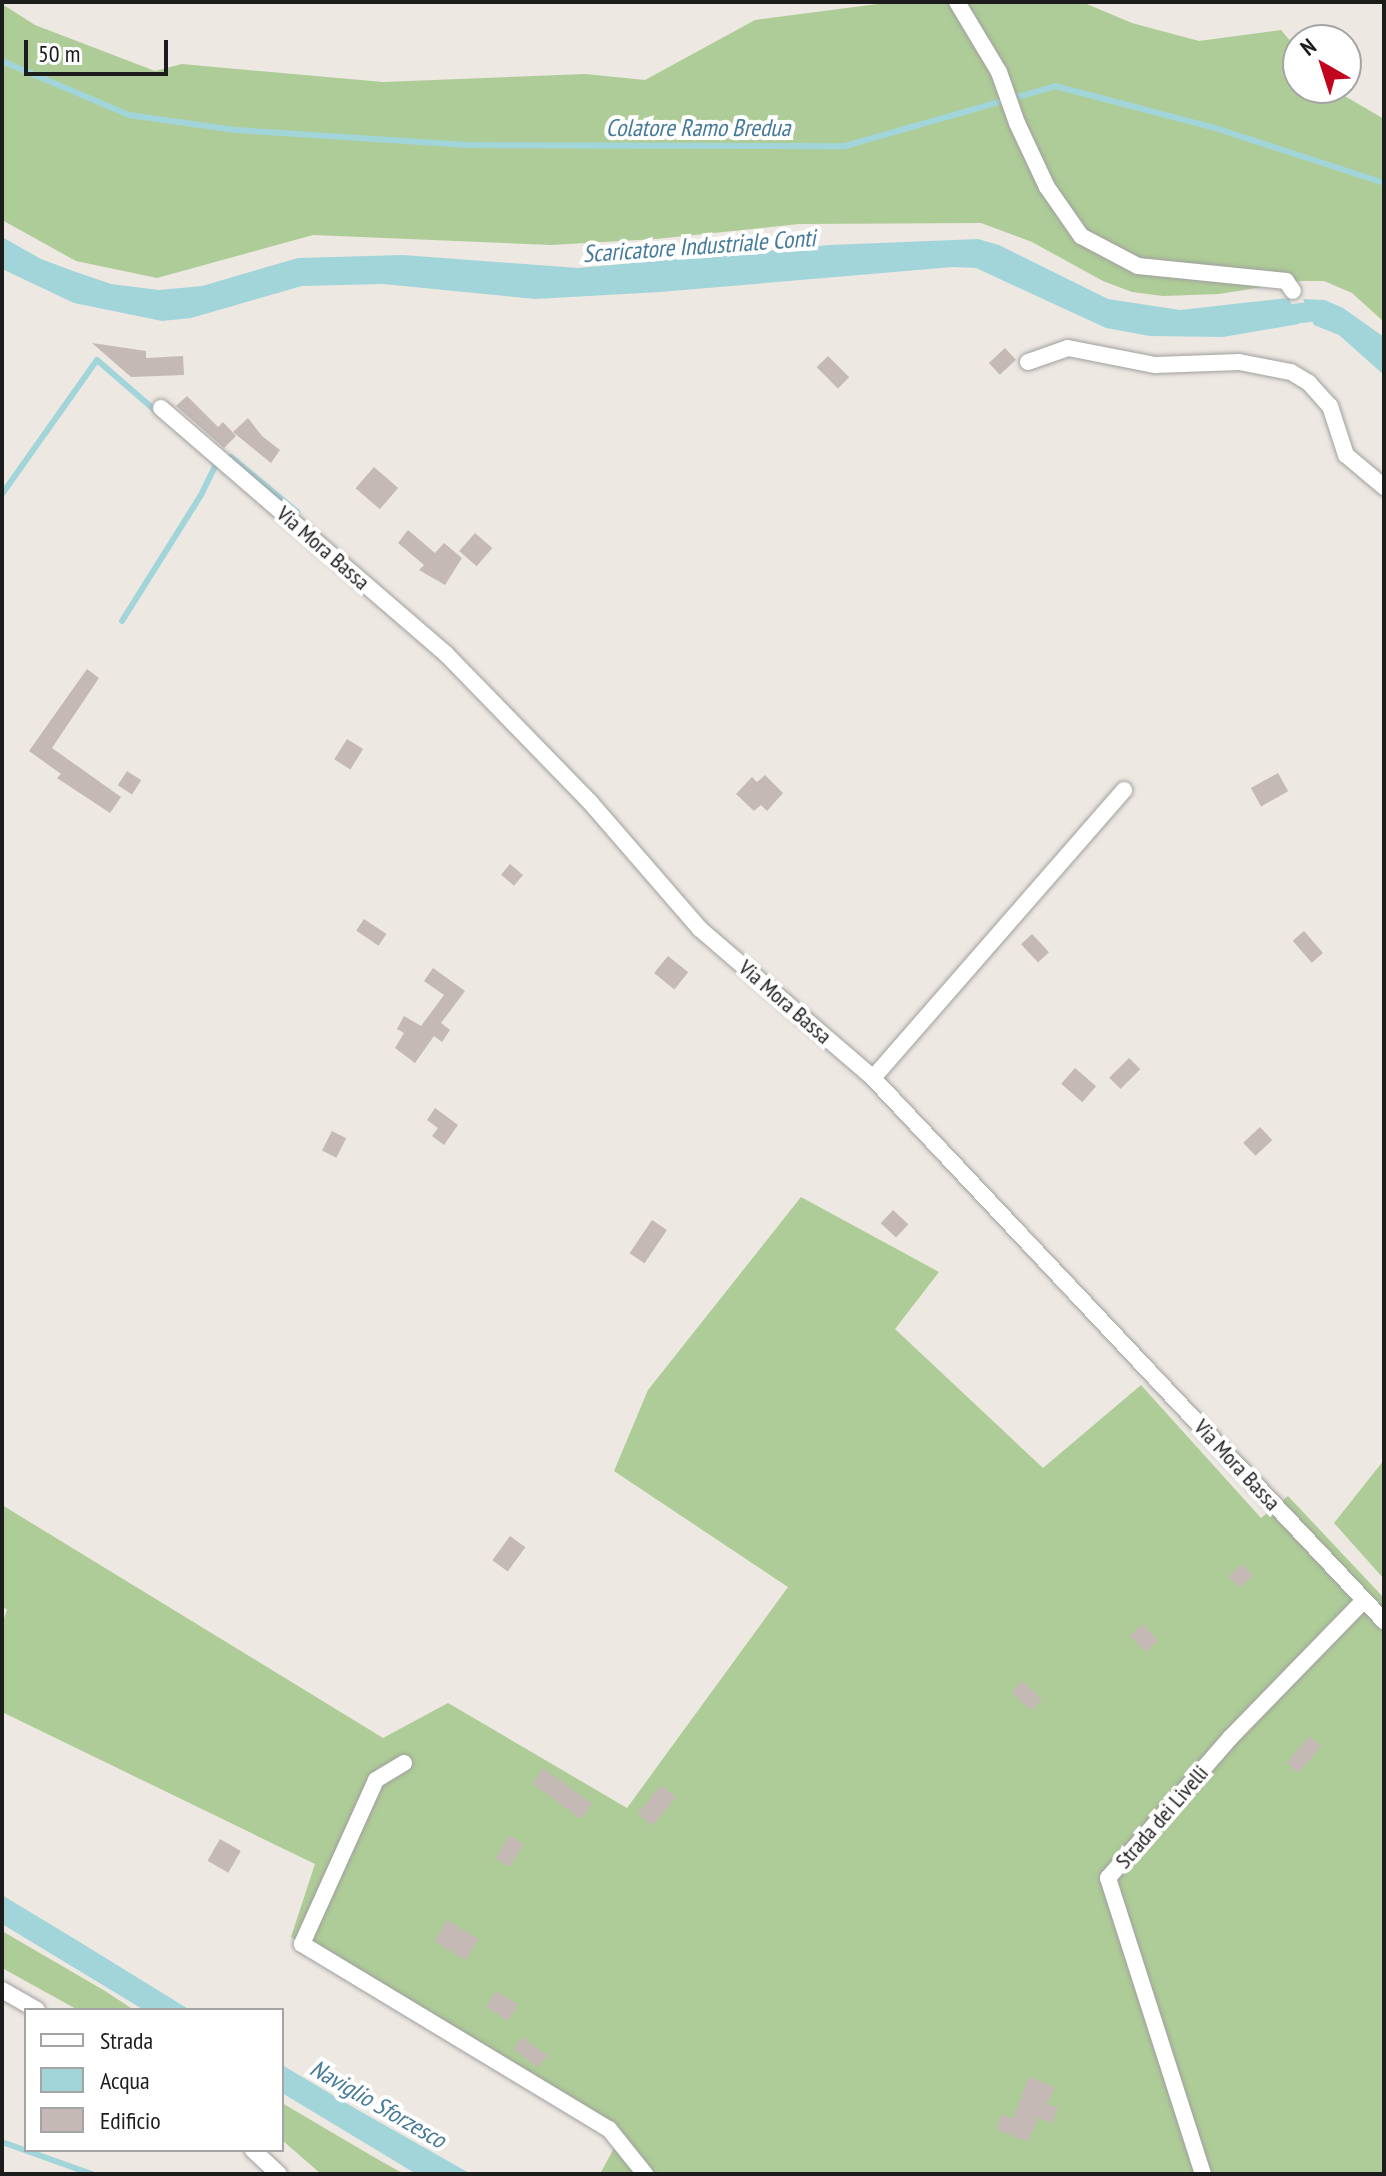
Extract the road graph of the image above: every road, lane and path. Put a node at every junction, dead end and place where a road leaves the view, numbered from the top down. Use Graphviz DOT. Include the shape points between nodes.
graph roads {
  1 [pos="957,2"];
  2 [pos="1293,291"];
  3 [pos="1028,362"];
  4 [pos="161,408"];
  5 [pos="1384,487"];
  6 [pos="1124,790"];
  7 [pos="873,1078"];
  8 [pos="1364,1600"];
  9 [pos="1384,1621"];
  10 [pos="404,1763"];
  11 [pos="2,1990"];
  12 [pos="34,2008"];
  13 [pos="255,2152"];
  14 [pos="279,2174"];
  15 [pos="645,2174"];
  16 [pos="1203,2174"];
  1 -- 2 [label="street" via="999,72 1047,187 1081,236 1138,266 1286,281"];
  3 -- 5 [label="street" via="1068,348 1155,365 1272,366 1309,383 1330,406 1346,455"];
  4 -- 7 [label="street, Via Mora Bassa" via="446,654 590,802 700,929"];
  6 -- 7 [label="street"];
  7 -- 8 [label="street, Via Mora Bassa"];
  8 -- 9 [label="street, Via Mora Bassa"];
  8 -- 16 [label="street, Strada dei Livelli" via="1231,1737 1108,1878"];
  10 -- 15 [label="street" via="376,1780 302,1944 609,2129"];
  11 -- 12 [label="street"];
  13 -- 14 [label="street"];
}
